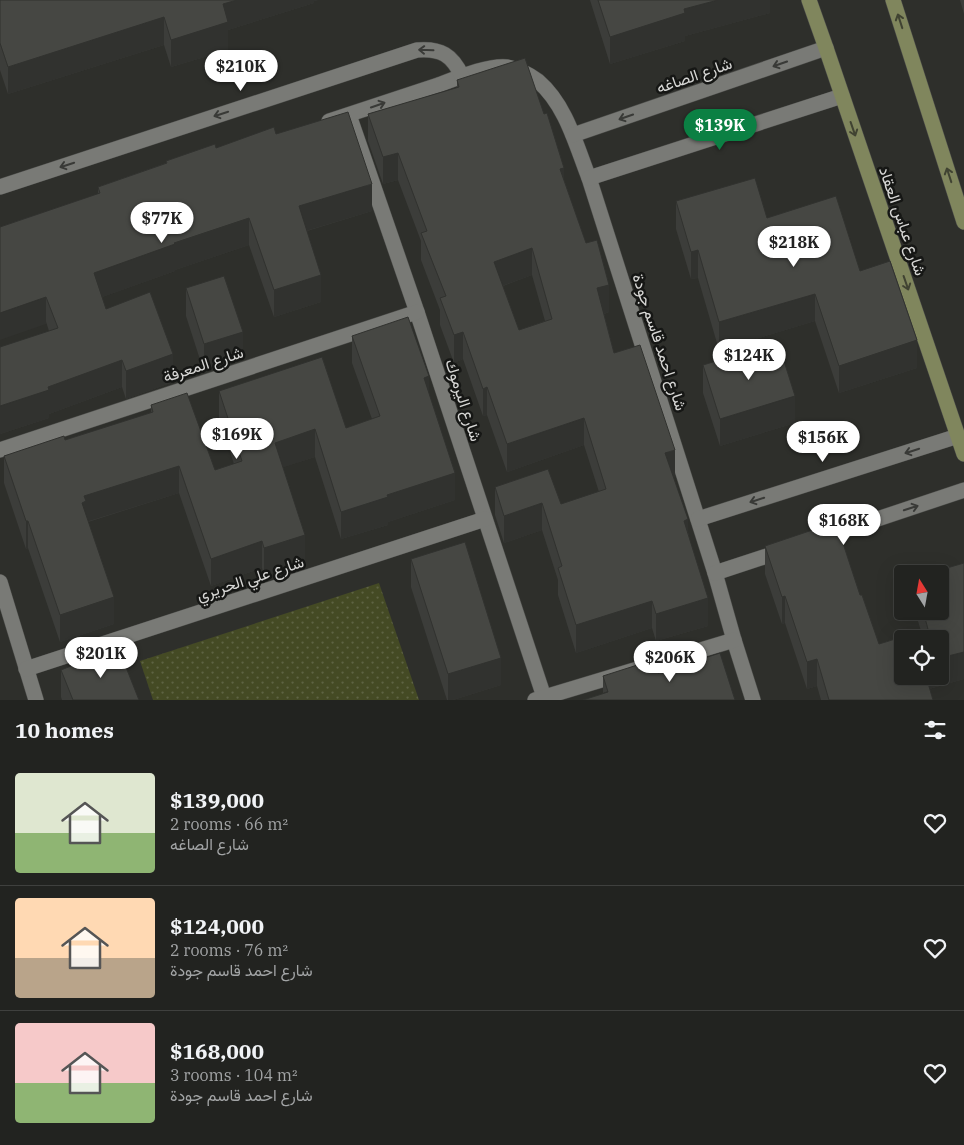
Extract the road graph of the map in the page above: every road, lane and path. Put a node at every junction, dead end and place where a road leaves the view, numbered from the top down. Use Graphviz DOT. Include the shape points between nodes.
graph roads {
  1 [pos="809,0"];
  2 [pos="893,0"];
  3 [pos="826,48"];
  4 [pos="462,76"];
  5 [pos="842,96"];
  6 [pos="349,114"];
  7 [pos="320,124"];
  8 [pos="573,135"];
  9 [pos="588,178"];
  10 [pos="0,187"];
  11 [pos="964,222"];
  12 [pos="417,312"];
  13 [pos="958,436"];
  14 [pos="0,450"];
  15 [pos="964,454"];
  16 [pos="964,490"];
  17 [pos="485,519"];
  18 [pos="698,519"];
  19 [pos="715,573"];
  20 [pos="0,582"];
  21 [pos="734,640"];
  22 [pos="26,670"];
  23 [pos="539,699"];
  24 [pos="36,700"];
  25 [pos="753,700"];
  1 -- 3 [label="main road, شارع عباس العقاد"];
  11 -- 2 [label="main road, one-way"];
  3 -- 5 [label="main road, شارع عباس العقاد"];
  3 -- 8 [label="street, شارع الصاغه, one-way"];
  6 -- 4 [label="street, شارع احمد قاسم جودة, one-way"];
  4 -- 8 [label="street, شارع احمد قاسم جودة" via="507,67 524,72 548,92"];
  4 -- 10 [label="street, one-way" via="449,57 429,49 417,50"];
  5 -- 9 [label="street"];
  5 -- 13 [label="main road, شارع عباس العقاد, one-way"];
  6 -- 7 [label="street, شارع احمد قاسم جودة"];
  6 -- 12 [label="street, شارع اليرموك"];
  8 -- 9 [label="street, شارع احمد قاسم جودة"];
  9 -- 18 [label="street, شارع احمد قاسم جودة"];
  12 -- 14 [label="street, شارع المعرفة"];
  12 -- 17 [label="street, شارع اليرموك"];
  13 -- 15 [label="main road, شارع عباس العقاد"];
  13 -- 18 [label="street, one-way"];
  19 -- 16 [label="street, one-way"];
  17 -- 22 [label="street, شارع علي الحريري"];
  17 -- 23 [label="street, شارع اليرموك"];
  18 -- 19 [label="street, شارع احمد قاسم جودة"];
  19 -- 21 [label="street, شارع احمد قاسم جودة"];
  20 -- 22 [label="street"];
  21 -- 23 [label="street"];
  21 -- 25 [label="street, شارع احمد قاسم جودة"];
  22 -- 24 [label="street"];
}
